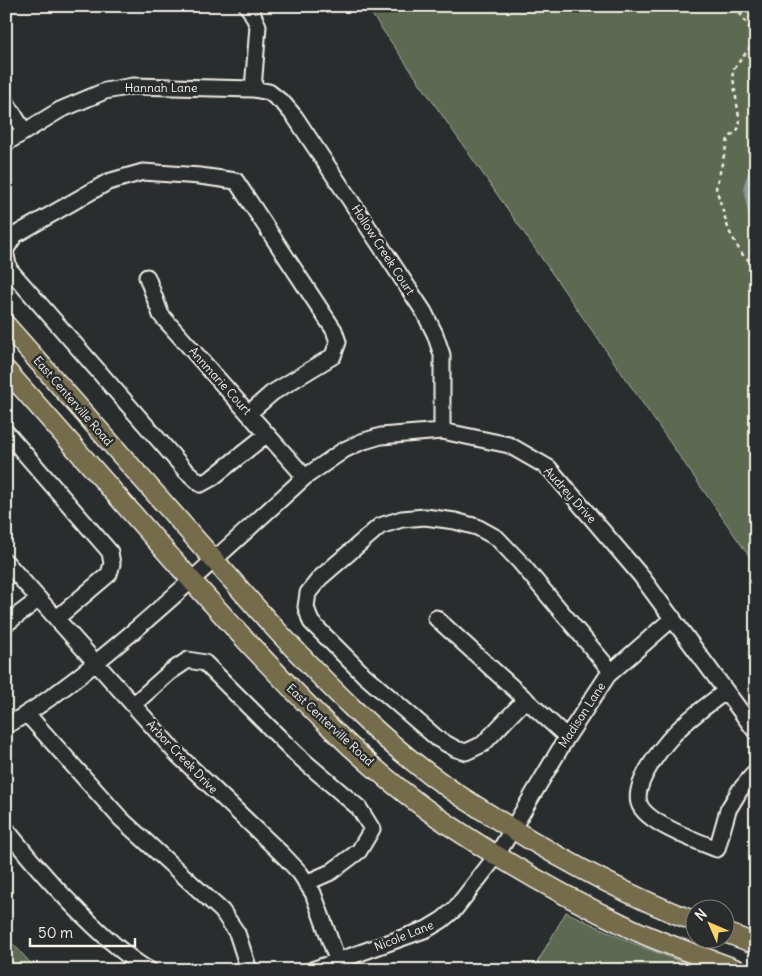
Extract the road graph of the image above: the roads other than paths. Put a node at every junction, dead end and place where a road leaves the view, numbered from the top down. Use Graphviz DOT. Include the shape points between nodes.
graph roads {
  1 [pos="247,6"];
  2 [pos="253,89"];
  3 [pos="269,92"];
  4 [pos="6,102"];
  5 [pos="24,131"];
  6 [pos="6,143"];
  7 [pos="6,249"];
  8 [pos="6,256"];
  9 [pos="147,276"];
  10 [pos="6,325"];
  11 [pos="6,370"];
  12 [pos="249,413"];
  13 [pos="442,431"];
  14 [pos="6,432"];
  15 [pos="267,434"];
  16 [pos="305,477"];
  17 [pos="215,561"];
  18 [pos="6,562"];
  19 [pos="192,581"];
  20 [pos="40,599"];
  21 [pos="57,618"];
  22 [pos="436,618"];
  23 [pos="672,618"];
  24 [pos="6,624"];
  25 [pos="96,662"];
  26 [pos="611,672"];
  27 [pos="726,691"];
  28 [pos="526,699"];
  29 [pos="133,705"];
  30 [pos="27,714"];
  31 [pos="6,726"];
  32 [pos="756,732"];
  33 [pos="567,737"];
  34 [pos="756,772"];
  35 [pos="6,829"];
  36 [pos="514,829"];
  37 [pos="497,855"];
  38 [pos="306,883"];
  39 [pos="684,917"];
  40 [pos="734,936"];
  41 [pos="756,944"];
  42 [pos="338,962"];
  43 [pos="149,970"];
  44 [pos="249,970"];
  45 [pos="312,970"];
  46 [pos="738,970"];
  1 -- 2 [label="street" via="258,26"];
  2 -- 3 [label="street, Hannah Lane"];
  2 -- 5 [label="street, Hannah Lane" via="133,86 105,91"];
  3 -- 13 [label="street, Hollow Creek Court" via="295,117 424,312 442,355"];
  4 -- 5 [label="street"];
  5 -- 6 [label="street, Hannah Lane"];
  7 -- 12 [label="street" via="15,235 108,182 144,172 236,181 334,330 338,342 333,356 272,393"];
  8 -- 15 [label="street" via="9,268 184,470 201,484"];
  9 -- 12 [label="street, Annmarie Court" via="161,315"];
  10 -- 17 [label="main road, East Centerville Road"];
  11 -- 19 [label="main road, East Centerville Road"];
  12 -- 15 [label="street, Annmarie Court"];
  13 -- 16 [label="street, Audrey Drive" via="381,436 361,442"];
  13 -- 23 [label="street, Audrey Drive" via="510,445 549,468 641,576"];
  14 -- 21 [label="street" via="110,552 112,564 109,574"];
  15 -- 16 [label="street, Annmarie Court"];
  16 -- 17 [label="street, Audrey Drive"];
  17 -- 19 [label="street, Audrey Drive"];
  17 -- 36 [label="main road, East Centerville Road" via="304,660 397,748 442,784"];
  18 -- 20 [label="street, Arbor Creek Drive"];
  19 -- 25 [label="street, Audrey Drive"];
  19 -- 37 [label="main road, East Centerville Road" via="344,741 429,811"];
  20 -- 21 [label="street, Arbor Creek Drive"];
  20 -- 24 [label="street"];
  21 -- 25 [label="street, Arbor Creek Drive"];
  22 -- 28 [label="street"];
  23 -- 26 [label="street, Madison Lane"];
  23 -- 27 [label="street, Audrey Drive"];
  25 -- 29 [label="street, Arbor Creek Drive"];
  25 -- 30 [label="street, Audrey Drive"];
  26 -- 28 [label="street" via="519,560 497,538 477,527 455,521 425,517 402,519 380,526 320,578 308,593 306,607 310,622 364,675 438,739 456,749 466,752 483,744"];
  26 -- 33 [label="street, Madison Lane"];
  27 -- 32 [label="street, Audrey Drive"];
  27 -- 34 [label="street" via="676,732 648,768 638,792 639,804 650,816 680,836 717,849 728,810"];
  28 -- 33 [label="street"];
  29 -- 38 [label="street, Arbor Creek Drive" via="177,754 283,855"];
  29 -- 38 [label="street" via="188,660 205,663 297,755 359,808 372,828 359,851 332,872"];
  30 -- 31 [label="street, Audrey Drive"];
  30 -- 44 [label="street" via="121,819 222,911 237,933"];
  33 -- 36 [label="street, Madison Lane"];
  35 -- 43 [label="street" via="86,920 135,963"];
  36 -- 37 [label="street, Nicole Lane"];
  36 -- 39 [label="main road, East Centerville Road" via="599,878"];
  37 -- 42 [label="street, Nicole Lane" via="442,920 427,929"];
  37 -- 46 [label="main road, East Centerville Road" via="632,930"];
  38 -- 42 [label="street, Arbor Creek Drive" via="313,893"];
  40 -- 41 [label="main road"];
  42 -- 45 [label="street, Nicole Lane"];
}
